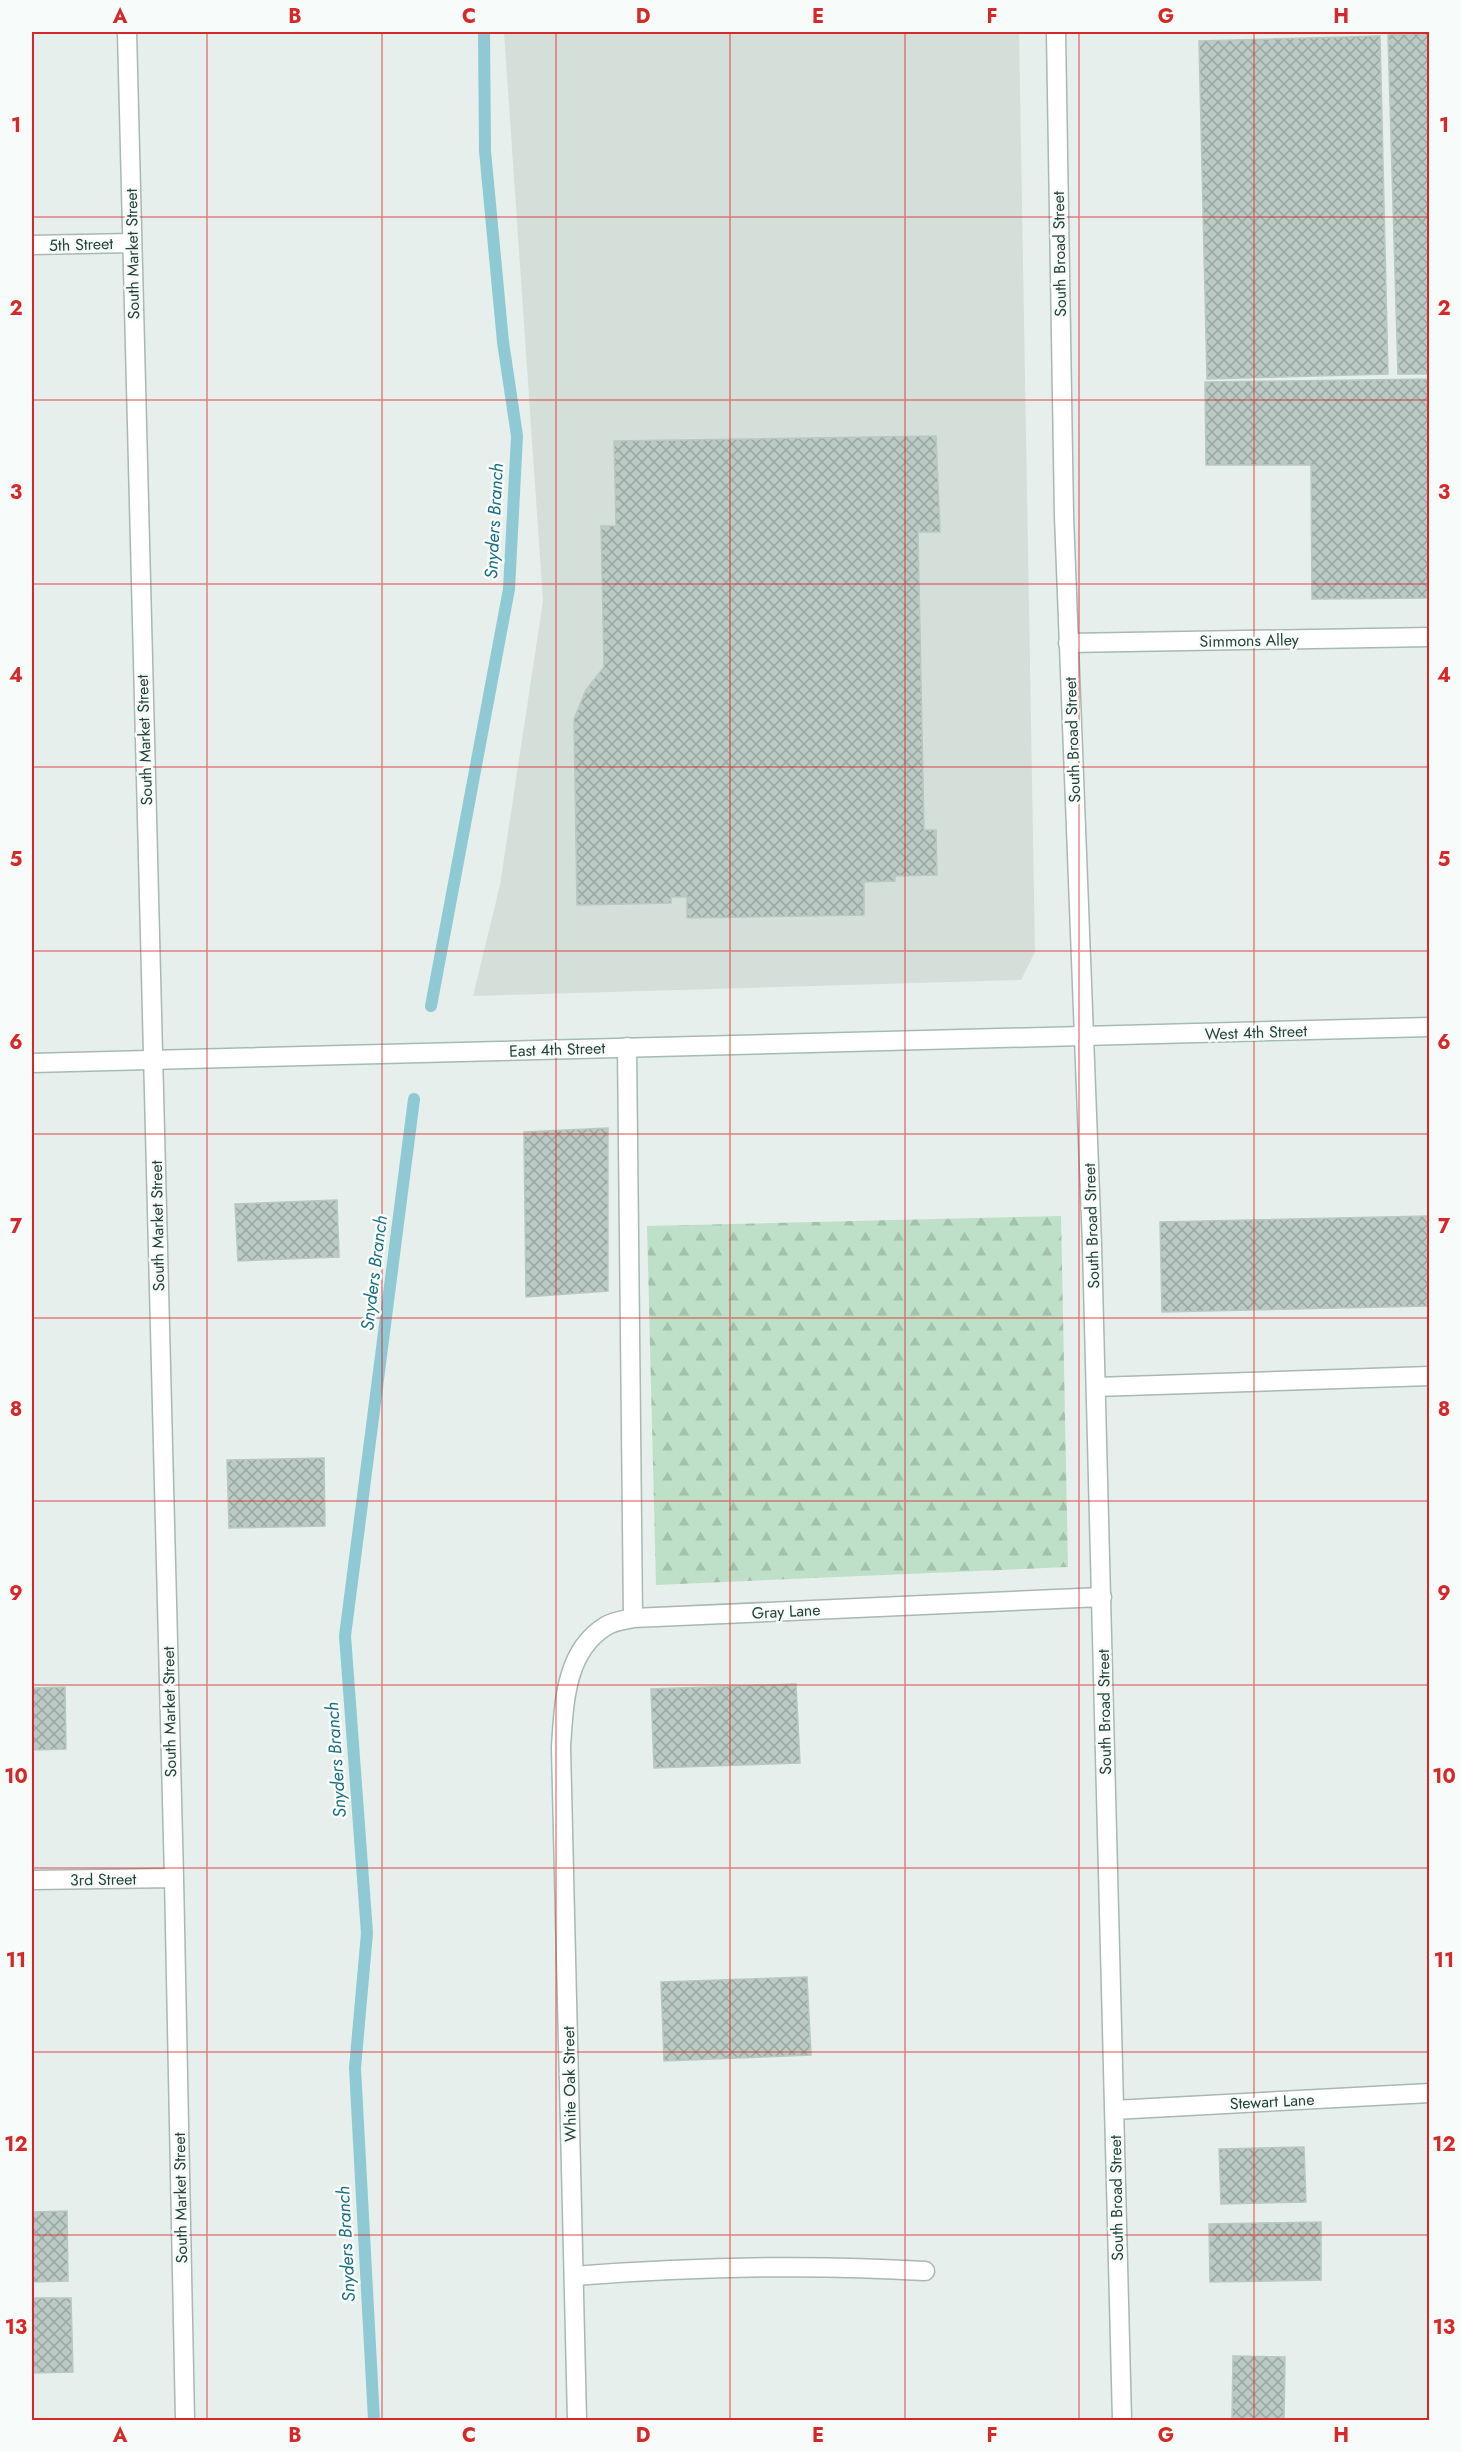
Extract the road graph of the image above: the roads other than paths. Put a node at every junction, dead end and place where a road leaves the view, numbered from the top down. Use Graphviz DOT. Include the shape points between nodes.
graph roads {
  1 [pos="127,32"];
  2 [pos="1056,32"];
  3 [pos="131,243"];
  4 [pos="32,245"];
  5 [pos="1430,637"];
  6 [pos="1068,643"];
  7 [pos="1430,1027"];
  8 [pos="1083,1038"];
  9 [pos="627,1047"];
  10 [pos="153,1060"];
  11 [pos="32,1063"];
  12 [pos="1430,1376"];
  13 [pos="1096,1387"];
  14 [pos="1102,1597"];
  15 [pos="633,1618"];
  16 [pos="561,1747"];
  17 [pos="174,1878"];
  18 [pos="32,1880"];
  19 [pos="1430,2092"];
  20 [pos="1114,2110"];
  21 [pos="925,2271"];
  22 [pos="574,2276"];
  23 [pos="184,2421"];
  24 [pos="578,2421"];
  25 [pos="1122,2421"];
  1 -- 3 [label="street, South Market Street"];
  2 -- 6 [label="street, South Broad Street"];
  3 -- 4 [label="street, 5th Street"];
  3 -- 10 [label="street, South Market Street"];
  5 -- 6 [label="street, Simmons Alley"];
  6 -- 8 [label="street, South Broad Street"];
  7 -- 8 [label="street, West 4th Street"];
  8 -- 9 [label="street, East 4th Street"];
  8 -- 13 [label="street, South Broad Street"];
  9 -- 10 [label="street, East 4th Street"];
  9 -- 15 [label="street"];
  10 -- 11 [label="street, East 4th Street"];
  10 -- 17 [label="street, South Market Street"];
  12 -- 13 [label="street"];
  13 -- 14 [label="street, South Broad Street"];
  14 -- 15 [label="street, Gray Lane"];
  14 -- 20 [label="street, South Broad Street"];
  15 -- 16 [label="street, Gray Lane" via="608,1624 578,1652 564,1698"];
  16 -- 22 [label="street, White Oak Street"];
  17 -- 18 [label="street, 3rd Street"];
  17 -- 23 [label="street, South Market Street"];
  19 -- 20 [label="street, Stewart Lane"];
  20 -- 25 [label="street, South Broad Street"];
  21 -- 22 [label="street" via="841,2266"];
  22 -- 24 [label="street, White Oak Street"];
}
